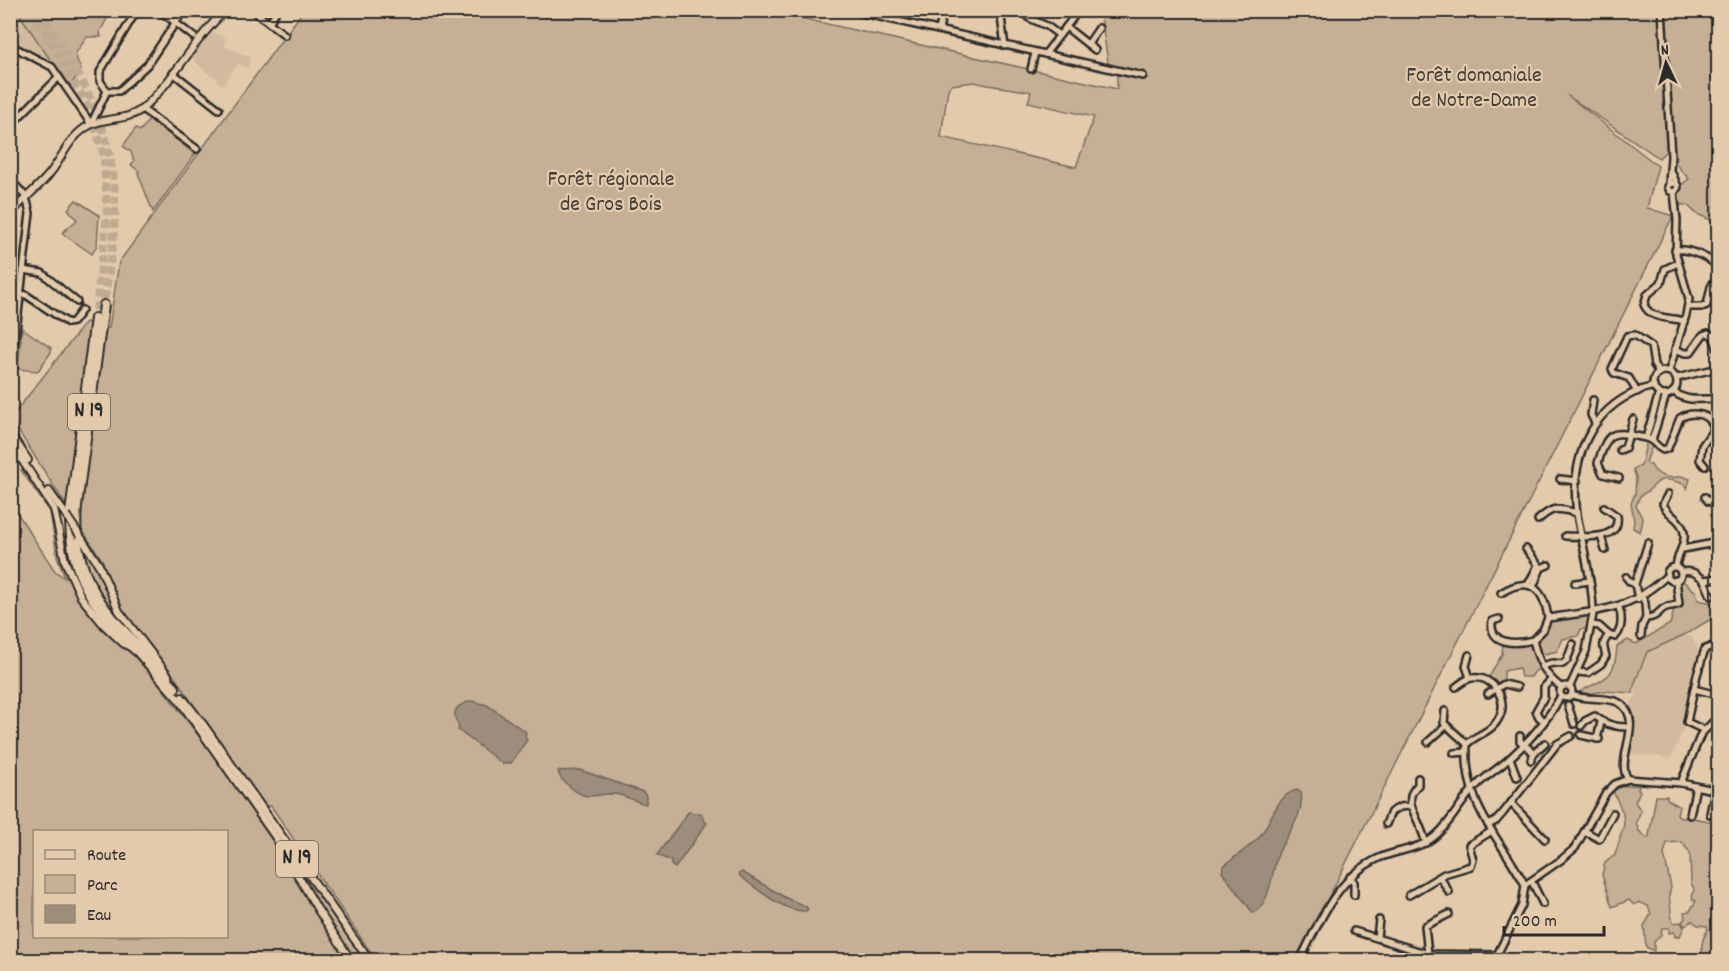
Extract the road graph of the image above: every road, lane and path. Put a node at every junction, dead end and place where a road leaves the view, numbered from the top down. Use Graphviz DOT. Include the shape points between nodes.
graph roads {
  1 [pos="137,10"];
  2 [pos="159,10"];
  3 [pos="184,10"];
  4 [pos="226,10"];
  5 [pos="252,10"];
  6 [pos="277,10"];
  7 [pos="849,10"];
  8 [pos="943,10"];
  9 [pos="1000,10"];
  10 [pos="1079,10"];
  11 [pos="1662,10"];
  12 [pos="1026,13"];
  13 [pos="269,22"];
  14 [pos="176,23"];
  15 [pos="1066,27"];
  16 [pos="1100,28"];
  17 [pos="939,30"];
  18 [pos="285,35"];
  19 [pos="1059,35"];
  20 [pos="194,37"];
  21 [pos="1088,44"];
  22 [pos="10,45"];
  23 [pos="1005,46"];
  24 [pos="1095,50"];
  25 [pos="1035,52"];
  26 [pos="1045,54"];
  27 [pos="1031,69"];
  28 [pos="173,73"];
  29 [pos="1143,76"];
  30 [pos="59,77"];
  31 [pos="107,91"];
  32 [pos="142,109"];
  33 [pos="219,109"];
  34 [pos="91,124"];
  35 [pos="10,126"];
  36 [pos="197,149"];
  37 [pos="10,179"];
  38 [pos="26,196"];
  39 [pos="10,215"];
  40 [pos="1676,250"];
  41 [pos="1678,263"];
  42 [pos="1719,269"];
  43 [pos="24,270"];
  44 [pos="1719,274"];
  45 [pos="21,294"];
  46 [pos="77,302"];
  47 [pos="104,305"];
  48 [pos="1688,308"];
  49 [pos="82,310"];
  50 [pos="95,318"];
  51 [pos="1684,321"];
  52 [pos="1676,349"];
  53 [pos="1719,350"];
  54 [pos="1719,368"];
  55 [pos="1669,371"];
  56 [pos="1659,373"];
  57 [pos="1677,378"];
  58 [pos="10,381"];
  59 [pos="1654,386"];
  60 [pos="1637,392"];
  61 [pos="1674,392"];
  62 [pos="1662,394"];
  63 [pos="1719,399"];
  64 [pos="1593,400"];
  65 [pos="1634,419"];
  66 [pos="1595,423"];
  67 [pos="10,433"];
  68 [pos="1629,435"];
  69 [pos="1649,439"];
  70 [pos="10,442"];
  71 [pos="1574,446"];
  72 [pos="1583,449"];
  73 [pos="1620,450"];
  74 [pos="1705,466"];
  75 [pos="1560,478"];
  76 [pos="1619,478"];
  77 [pos="1576,481"];
  78 [pos="1668,494"];
  79 [pos="1705,497"];
  80 [pos="1719,505"];
  81 [pos="1604,507"];
  82 [pos="1577,513"];
  83 [pos="1538,520"];
  84 [pos="1565,536"];
  85 [pos="1601,536"];
  86 [pos="1582,537"];
  87 [pos="1719,537"];
  88 [pos="1648,543"];
  89 [pos="1526,549"];
  90 [pos="1683,549"];
  91 [pos="1605,550"];
  92 [pos="1548,565"];
  93 [pos="1540,567"];
  94 [pos="1676,567"];
  95 [pos="1681,572"];
  96 [pos="1668,575"];
  97 [pos="1626,577"];
  98 [pos="1719,578"];
  99 [pos="1704,579"];
  100 [pos="1676,580"];
  101 [pos="1590,581"];
  102 [pos="1575,583"];
  103 [pos="1635,584"];
  104 [pos="1531,586"];
  105 [pos="1501,592"];
  106 [pos="1711,596"];
  107 [pos="1640,598"];
  108 [pos="1619,607"];
  109 [pos="1593,611"];
  110 [pos="1548,618"];
  111 [pos="1647,618"];
  112 [pos="1499,619"];
  113 [pos="1592,625"];
  114 [pos="1609,635"];
  115 [pos="1641,636"];
  116 [pos="1533,640"];
  117 [pos="1573,644"];
  118 [pos="1719,647"];
  119 [pos="134,649"];
  120 [pos="1469,655"];
  121 [pos="1542,666"];
  122 [pos="1577,672"];
  123 [pos="1470,678"];
  124 [pos="1551,680"];
  125 [pos="1569,686"];
  126 [pos="1456,687"];
  127 [pos="1517,687"];
  128 [pos="1561,687"];
  129 [pos="175,688"];
  130 [pos="1496,688"];
  131 [pos="1694,689"];
  132 [pos="1488,694"];
  133 [pos="1572,695"];
  134 [pos="1719,695"];
  135 [pos="1561,696"];
  136 [pos="1568,705"];
  137 [pos="1445,711"];
  138 [pos="1719,717"];
  139 [pos="1544,721"];
  140 [pos="1601,722"];
  141 [pos="1574,724"];
  142 [pos="1446,726"];
  143 [pos="1581,726"];
  144 [pos="1627,727"];
  145 [pos="1528,729"];
  146 [pos="1704,730"];
  147 [pos="1581,735"];
  148 [pos="1520,736"];
  149 [pos="1533,736"];
  150 [pos="1571,736"];
  151 [pos="1428,742"];
  152 [pos="1545,743"];
  153 [pos="1467,744"];
  154 [pos="1524,745"];
  155 [pos="1467,752"];
  156 [pos="1454,753"];
  157 [pos="1534,753"];
  158 [pos="1510,758"];
  159 [pos="1532,760"];
  160 [pos="1517,777"];
  161 [pos="1418,778"];
  162 [pos="1628,779"];
  163 [pos="1681,783"];
  164 [pos="1696,786"];
  165 [pos="1472,790"];
  166 [pos="1717,790"];
  167 [pos="1511,803"];
  168 [pos="1411,806"];
  169 [pos="1613,813"];
  170 [pos="1710,814"];
  171 [pos="1690,815"];
  172 [pos="1386,824"];
  173 [pos="1490,828"];
  174 [pos="1585,831"];
  175 [pos="1545,839"];
  176 [pos="1426,843"];
  177 [pos="1440,876"];
  178 [pos="1350,877"];
  179 [pos="1532,882"];
  180 [pos="1525,885"];
  181 [pos="1449,892"];
  182 [pos="1354,895"];
  183 [pos="1409,895"];
  184 [pos="1543,904"];
  185 [pos="1449,914"];
  186 [pos="1322,918"];
  187 [pos="1379,920"];
  188 [pos="1330,922"];
  189 [pos="1354,931"];
  190 [pos="1377,937"];
  191 [pos="1428,954"];
  192 [pos="1497,957"];
  193 [pos="1470,958"];
  194 [pos="1515,959"];
  195 [pos="351,960"];
  196 [pos="369,960"];
  197 [pos="1300,960"];
  1 -- 31 [label="street" via="100,72 100,81"];
  2 -- 14 [label="street"];
  3 -- 14 [label="street"];
  4 -- 28 [label="main road"];
  5 -- 13 [label="street"];
  6 -- 13 [label="street"];
  7 -- 17 [label="street"];
  8 -- 17 [label="street"];
  9 -- 23 [label="street"];
  10 -- 15 [label="street"];
  11 -- 40 [label="street" via="1673,183 1669,189 1674,192"];
  12 -- 19 [label="street"];
  13 -- 18 [label="street"];
  14 -- 20 [label="street"];
  14 -- 31 [label="street" via="125,87"];
  15 -- 19 [label="street"];
  15 -- 21 [label="street"];
  16 -- 21 [label="street"];
  17 -- 23 [label="street"];
  19 -- 26 [label="street"];
  21 -- 24 [label="street"];
  22 -- 30 [label="street" via="52,67"];
  23 -- 25 [label="street"];
  25 -- 26 [label="street"];
  25 -- 27 [label="street"];
  26 -- 29 [label="street"];
  28 -- 32 [label="main road"];
  28 -- 33 [label="street"];
  30 -- 34 [label="street"];
  30 -- 35 [label="street"];
  31 -- 34 [label="street"];
  32 -- 34 [label="main road" via="129,116"];
  32 -- 36 [label="street"];
  34 -- 38 [label="main road" via="69,142 48,175"];
  37 -- 38 [label="street"];
  38 -- 39 [label="main road"];
  38 -- 43 [label="street" via="30,210"];
  40 -- 41 [label="street"];
  40 -- 42 [label="street" via="1688,249"];
  41 -- 48 [label="street" via="1688,290"];
  41 -- 51 [label="street" via="1665,269 1661,283 1647,295 1644,306 1664,319"];
  43 -- 45 [label="street"];
  43 -- 46 [label="street" via="42,273"];
  44 -- 48 [label="street" via="1707,305"];
  45 -- 49 [label="street" via="68,323"];
  45 -- 58 [label="street"];
  47 -- 129 [label="highway, N 19" via="77,506 78,547 83,570 98,599"];
  48 -- 51 [label="street"];
  50 -- 119 [label="highway, N 19" via="70,513 72,546 87,591"];
  51 -- 52 [label="street"];
  52 -- 53 [label="street" via="1690,353 1708,333"];
  52 -- 55 [label="street"];
  54 -- 57 [label="street"];
  55 -- 56 [label="street"];
  55 -- 57 [label="street"];
  56 -- 59 [label="street"];
  56 -- 60 [label="street" via="1651,346 1635,335 1626,337 1612,369 1629,378"];
  57 -- 61 [label="street"];
  59 -- 60 [label="street"];
  59 -- 62 [label="street"];
  60 -- 66 [label="street" via="1613,405"];
  61 -- 62 [label="street"];
  61 -- 63 [label="street" via="1690,400"];
  62 -- 69 [label="street"];
  64 -- 66 [label="street" via="1591,415"];
  65 -- 68 [label="street"];
  66 -- 72 [label="street"];
  67 -- 129 [label="main road, bridge" via="99,565 119,611"];
  68 -- 69 [label="street"];
  68 -- 73 [label="street" via="1625,448"];
  68 -- 76 [label="street" via="1611,434 1598,463 1604,474"];
  69 -- 74 [label="street" via="1663,450 1668,448 1682,416 1709,418 1714,429 1701,450 1700,460"];
  70 -- 119 [label="main road" via="54,509 65,561 81,597 104,626"];
  71 -- 72 [label="street"];
  72 -- 77 [label="street"];
  75 -- 77 [label="street"];
  77 -- 82 [label="street"];
  78 -- 90 [label="street" via="1663,504 1683,529"];
  79 -- 80 [label="street"];
  81 -- 85 [label="street" via="1617,516 1618,523"];
  82 -- 83 [label="street" via="1554,508"];
  82 -- 86 [label="street"];
  84 -- 86 [label="street"];
  85 -- 86 [label="street"];
  85 -- 91 [label="street"];
  86 -- 101 [label="street"];
  87 -- 90 [label="street" via="1709,544"];
  88 -- 103 [label="street"];
  89 -- 93 [label="street"];
  90 -- 94 [label="street"];
  92 -- 93 [label="street"];
  93 -- 104 [label="street"];
  94 -- 95 [label="street"];
  94 -- 96 [label="street" via="1669,569"];
  95 -- 99 [label="street" via="1689,571"];
  95 -- 100 [label="street"];
  96 -- 100 [label="street"];
  96 -- 107 [label="street"];
  97 -- 103 [label="street"];
  98 -- 99 [label="street"];
  99 -- 106 [label="street"];
  100 -- 111 [label="street" via="1679,604"];
  101 -- 102 [label="street"];
  101 -- 109 [label="street"];
  103 -- 107 [label="street"];
  104 -- 105 [label="street" via="1517,584"];
  104 -- 110 [label="street" via="1542,596"];
  107 -- 108 [label="street"];
  107 -- 111 [label="street" via="1645,603"];
  108 -- 109 [label="street"];
  108 -- 114 [label="street" via="1620,632 1615,637"];
  109 -- 110 [label="street"];
  109 -- 113 [label="street"];
  110 -- 116 [label="street"];
  111 -- 115 [label="street"];
  112 -- 116 [label="street" via="1492,621 1491,627 1497,638 1510,643"];
  113 -- 114 [label="street"];
  113 -- 122 [label="street"];
  114 -- 122 [label="street" via="1603,642 1606,656 1601,664 1588,674"];
  116 -- 121 [label="street"];
  117 -- 121 [label="street" via="1563,663"];
  118 -- 131 [label="street" via="1706,650"];
  119 -- 195 [label="main road, N 19" via="179,699 221,759 276,838"];
  120 -- 123 [label="street" via="1466,666"];
  121 -- 124 [label="street"];
  122 -- 125 [label="street"];
  123 -- 126 [label="street"];
  123 -- 130 [label="street" via="1484,679"];
  124 -- 128 [label="street"];
  124 -- 139 [label="street" via="1544,687 1544,697 1536,711"];
  125 -- 128 [label="street"];
  125 -- 133 [label="street"];
  127 -- 130 [label="street" via="1504,684"];
  128 -- 135 [label="street"];
  129 -- 196 [label="main road, N 19"];
  130 -- 132 [label="street"];
  130 -- 153 [label="street" via="1502,703 1498,719 1487,732"];
  131 -- 134 [label="street"];
  131 -- 146 [label="street" via="1687,722"];
  133 -- 135 [label="street"];
  133 -- 162 [label="street" via="1612,700 1627,711 1631,721 1625,763"];
  135 -- 139 [label="street"];
  136 -- 141 [label="street"];
  137 -- 142 [label="street"];
  138 -- 146 [label="street"];
  139 -- 149 [label="street"];
  140 -- 143 [label="street" via="1595,713"];
  140 -- 144 [label="street"];
  140 -- 147 [label="street" via="1598,739"];
  142 -- 151 [label="street"];
  142 -- 153 [label="street"];
  145 -- 149 [label="street"];
  146 -- 163 [label="street"];
  148 -- 154 [label="street"];
  149 -- 154 [label="street"];
  150 -- 167 [label="street" via="1557,744"];
  152 -- 157 [label="street"];
  153 -- 155 [label="street"];
  154 -- 157 [label="street"];
  154 -- 158 [label="street"];
  155 -- 156 [label="street"];
  155 -- 165 [label="street"];
  157 -- 159 [label="street"];
  158 -- 160 [label="street"];
  158 -- 165 [label="street"];
  161 -- 168 [label="street"];
  162 -- 163 [label="street"];
  162 -- 174 [label="street" via="1606,793"];
  163 -- 164 [label="street"];
  164 -- 166 [label="street"];
  164 -- 171 [label="street"];
  165 -- 173 [label="street"];
  165 -- 176 [label="street"];
  166 -- 170 [label="street"];
  167 -- 173 [label="street"];
  167 -- 175 [label="street"];
  168 -- 172 [label="street" via="1391,812"];
  168 -- 176 [label="street"];
  169 -- 174 [label="street" via="1599,839"];
  173 -- 177 [label="street" via="1470,845 1471,866"];
  173 -- 180 [label="street"];
  174 -- 179 [label="street" via="1567,855"];
  176 -- 178 [label="street" via="1383,856"];
  177 -- 181 [label="street"];
  177 -- 183 [label="street"];
  178 -- 182 [label="street"];
  178 -- 186 [label="street" via="1336,892"];
  179 -- 180 [label="street"];
  179 -- 184 [label="street"];
  180 -- 192 [label="street" via="1522,905"];
  185 -- 191 [label="street" via="1425,926"];
  186 -- 188 [label="street"];
  186 -- 197 [label="street"];
  187 -- 190 [label="street"];
  189 -- 190 [label="street"];
  190 -- 191 [label="street"];
  191 -- 193 [label="street"];
  192 -- 193 [label="street"];
  192 -- 194 [label="street"];
}
